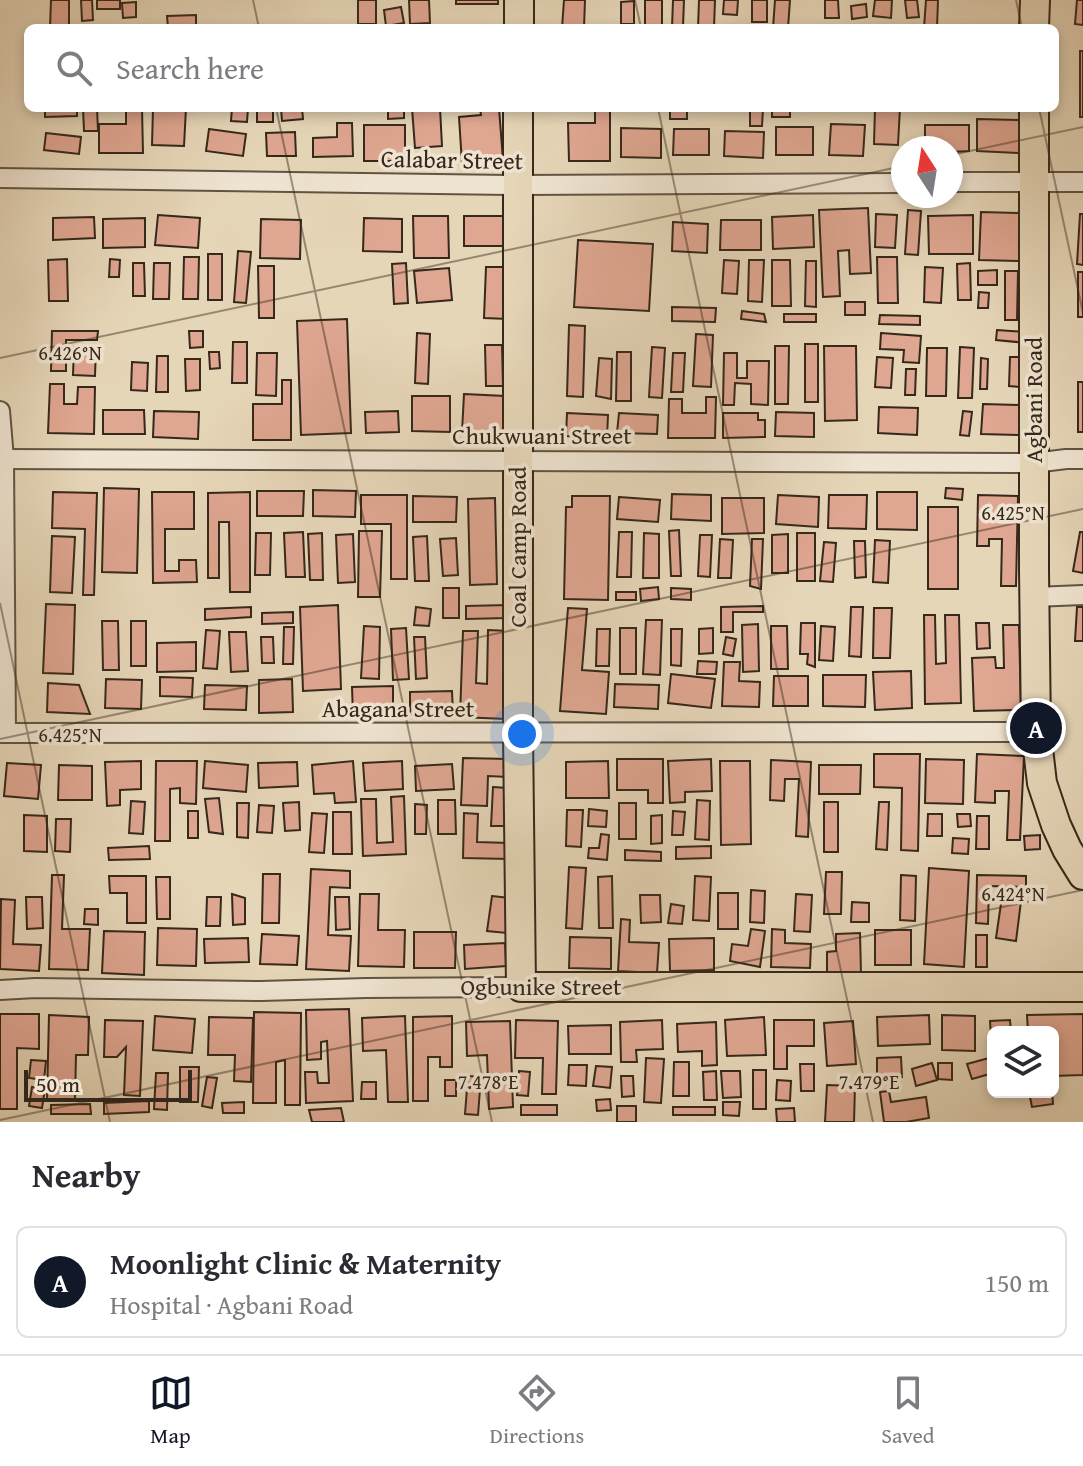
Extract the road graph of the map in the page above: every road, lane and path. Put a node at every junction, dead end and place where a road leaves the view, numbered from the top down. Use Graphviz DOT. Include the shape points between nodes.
graph roads {
  1 [pos="519,0"];
  2 [pos="1035,0"];
  3 [pos="519,24"];
  4 [pos="1034,24"];
  5 [pos="518,112"];
  6 [pos="1034,112"];
  7 [pos="0,178"];
  8 [pos="963,182"];
  9 [pos="1034,182"];
  10 [pos="1083,182"];
  11 [pos="891,183"];
  12 [pos="518,185"];
  13 [pos="0,411"];
  14 [pos="2,459"];
  15 [pos="1083,459"];
  16 [pos="519,460"];
  17 [pos="1034,463"];
  18 [pos="1083,595"];
  19 [pos="1034,597"];
  20 [pos="1036,732"];
  21 [pos="3,733"];
  22 [pos="518,733"];
  23 [pos="1083,875"];
  24 [pos="521,987"];
  25 [pos="1083,987"];
  26 [pos="0,990"];
  1 -- 3 [label="main road"];
  2 -- 4 [label="main road"];
  5 -- 12 [label="main road, Coal Camp Road"];
  6 -- 9 [label="main road, Agbani Road"];
  7 -- 12 [label="street, Calabar Street"];
  8 -- 9 [label="street"];
  9 -- 10 [label="street"];
  9 -- 17 [label="main road, Agbani Road"];
  11 -- 12 [label="street, Calabar Street"];
  12 -- 16 [label="main road, Coal Camp Road"];
  13 -- 14 [label="street"];
  14 -- 16 [label="street, Chukwuani Street"];
  14 -- 21 [label="street"];
  15 -- 17 [label="street, Chukwuani Street"];
  16 -- 17 [label="street, Chukwuani Street"];
  16 -- 22 [label="main road, Coal Camp Road"];
  17 -- 19 [label="main road, Agbani Road"];
  18 -- 19 [label="street"];
  19 -- 20 [label="main road, Agbani Road"];
  20 -- 22 [label="street, Abagana Street"];
  20 -- 23 [label="main road, Agbani Road" via="1042,783 1056,825"];
  21 -- 22 [label="street, Abagana Street"];
  22 -- 24 [label="main road, Coal Camp Road"];
  24 -- 25 [label="main road, Ogbunike Street"];
  24 -- 26 [label="street, Ogbunike Street"];
}
